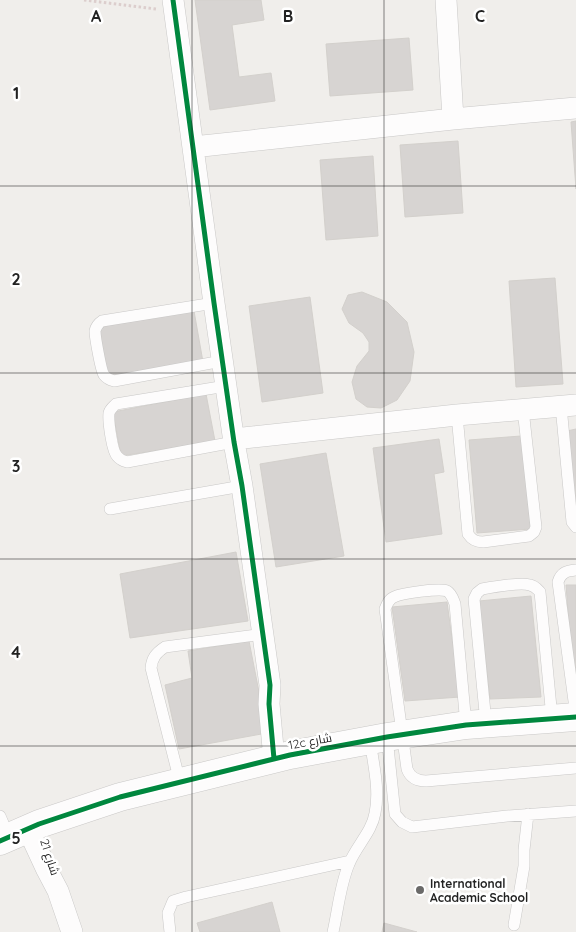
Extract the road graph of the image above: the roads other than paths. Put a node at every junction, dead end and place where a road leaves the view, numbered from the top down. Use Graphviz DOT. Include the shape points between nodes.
graph roads {
  1 [pos="446,0"];
  2 [pos="174,6"];
  3 [pos="576,108"];
  4 [pos="452,120"];
  5 [pos="193,147"];
  6 [pos="214,303"];
  7 [pos="222,361"];
  8 [pos="226,386"];
  9 [pos="569,406"];
  10 [pos="523,409"];
  11 [pos="457,415"];
  12 [pos="234,441"];
  13 [pos="242,486"];
  14 [pos="110,509"];
  15 [pos="576,527"];
  16 [pos="576,570"];
  17 [pos="263,634"];
  18 [pos="568,717"];
  19 [pos="476,725"];
  20 [pos="387,737"];
  21 [pos="282,757"];
  22 [pos="576,768"];
  23 [pos="180,782"];
  24 [pos="576,811"];
  25 [pos="528,814"];
  26 [pos="15,830"];
  27 [pos="350,861"];
  28 [pos="514,925"];
  29 [pos="72,932"];
  30 [pos="170,932"];
  31 [pos="333,932"];
  1 -- 4 [label="street"];
  2 -- 5 [label="street"];
  3 -- 4 [label="street"];
  4 -- 5 [label="street"];
  5 -- 6 [label="street"];
  6 -- 7 [label="street"];
  6 -- 7 [label="lane" via="102,320 95,330 102,373 114,381"];
  7 -- 8 [label="street"];
  8 -- 12 [label="street"];
  8 -- 12 [label="lane" via="116,404 111,408 109,421 115,455 127,462"];
  9 -- 10 [label="street"];
  9 -- 15 [label="lane" via="572,522"];
  10 -- 11 [label="street"];
  10 -- 11 [label="lane" via="536,527 529,536 483,542 477,542 468,534"];
  11 -- 12 [label="street"];
  12 -- 13 [label="street"];
  13 -- 14 [label="lane"];
  13 -- 17 [label="street"];
  16 -- 18 [label="lane" via="565,572 558,582"];
  17 -- 21 [label="street" via="270,685 269,704"];
  17 -- 23 [label="lane" via="165,648 152,659 151,668"];
  18 -- 19 [label="street, 12c شارع"];
  18 -- 19 [label="lane" via="540,592 528,584 521,584 482,589 474,599"];
  19 -- 20 [label="street, 12c شارع"];
  19 -- 20 [label="lane" via="455,604 453,597 441,589 394,596 385,609"];
  20 -- 21 [label="street, 12c شارع"];
  20 -- 22 [label="lane" via="412,777 421,781"];
  20 -- 25 [label="lane" via="395,814 402,822 412,827"];
  20 -- 27 [label="lane" via="376,788 375,815"];
  21 -- 23 [label="street, 12c شارع"];
  23 -- 26 [label="street, 12c شارع"];
  24 -- 25 [label="lane"];
  25 -- 28 [label="lane" via="524,866"];
  26 -- 29 [label="street, شارع 21" via="47,870"];
  27 -- 30 [label="lane" via="173,901 168,912"];
  27 -- 31 [label="lane"];
}
